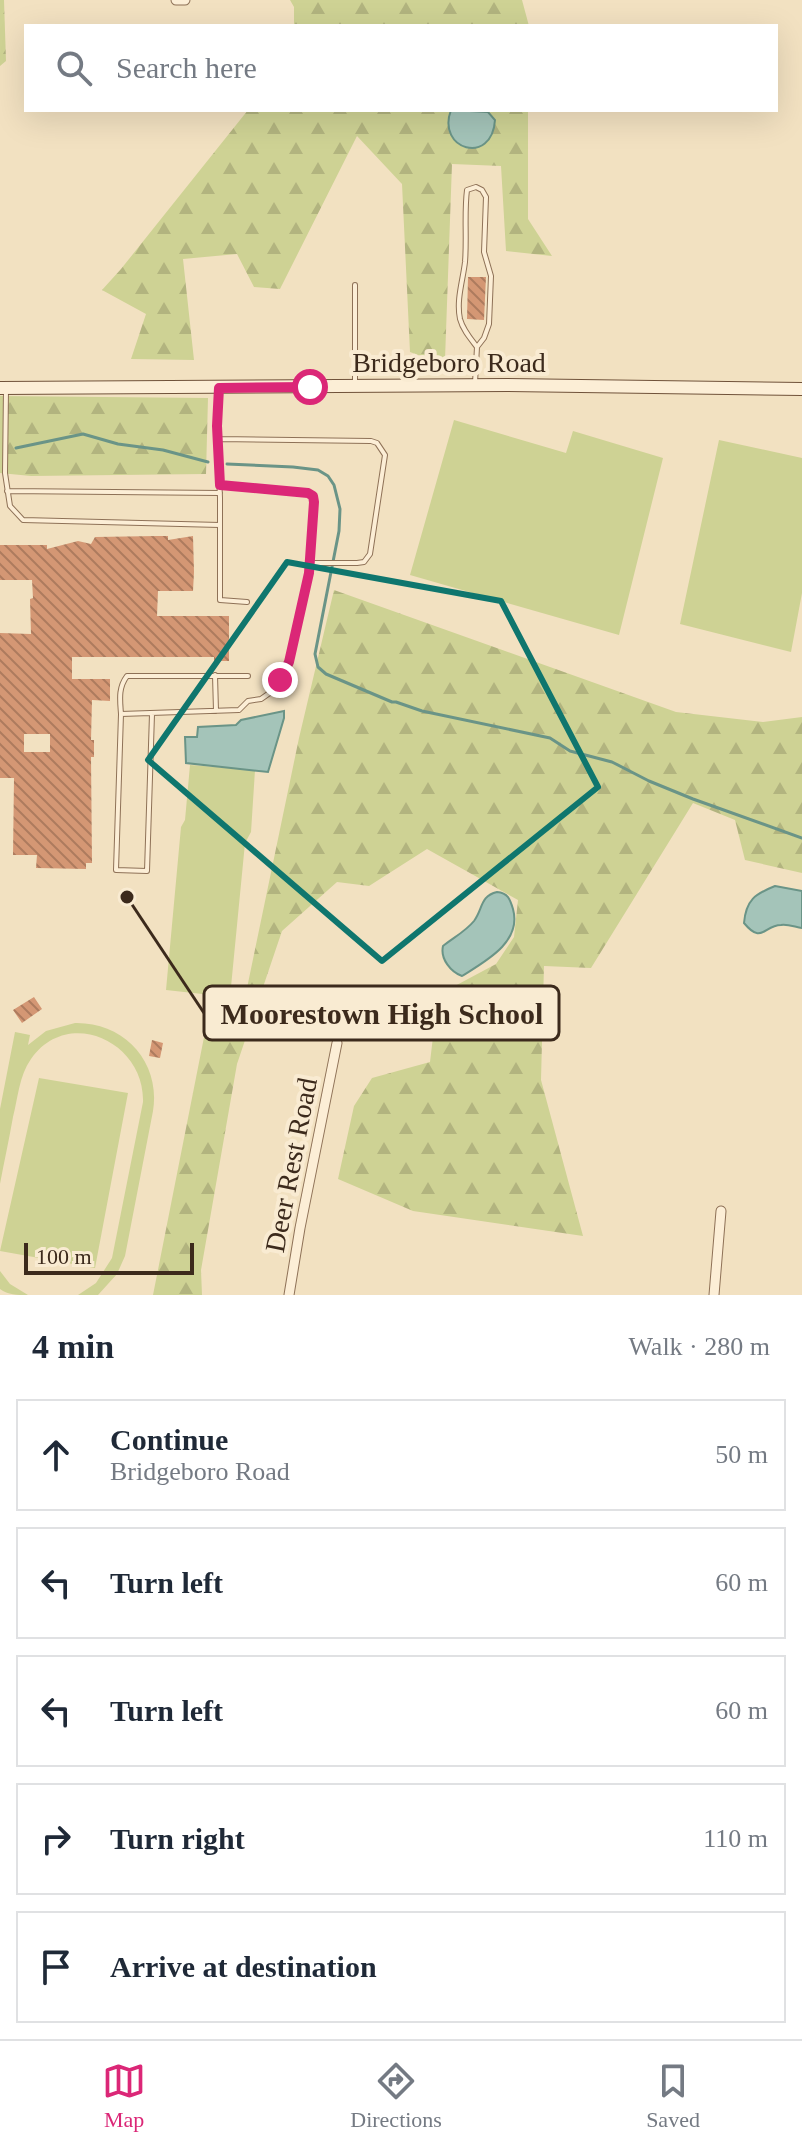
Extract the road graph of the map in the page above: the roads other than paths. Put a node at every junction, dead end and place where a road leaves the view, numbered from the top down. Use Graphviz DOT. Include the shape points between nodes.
graph roads {
  1 [pos="176,0"];
  2 [pos="185,0"];
  3 [pos="355,285"];
  4 [pos="477,347"];
  5 [pos="475,385"];
  6 [pos="355,387"];
  7 [pos="3,388"];
  8 [pos="219,388"];
  9 [pos="802,389"];
  10 [pos="218,439"];
  11 [pos="2,474"];
  12 [pos="220,485"];
  13 [pos="7,491"];
  14 [pos="220,493"];
  15 [pos="220,525"];
  16 [pos="310,563"];
  17 [pos="247,602"];
  18 [pos="215,675"];
  19 [pos="248,676"];
  20 [pos="216,711"];
  21 [pos="121,714"];
  22 [pos="152,714"];
  23 [pos="337,1043"];
  24 [pos="721,1211"];
  25 [pos="289,1295"];
  26 [pos="714,1295"];
  1 -- 2 [label="street"];
  3 -- 6 [label="lane"];
  4 -- 4 [label="lane" via="489,324 491,276 484,252 486,197 473,187 465,202 459,312 463,329"];
  4 -- 5 [label="lane"];
  5 -- 6 [label="main road, Bridgeboro Road"];
  5 -- 9 [label="main road, Bridgeboro Road"];
  6 -- 8 [label="main road, Bridgeboro Road"];
  7 -- 8 [label="main road, Bridgeboro Road"];
  7 -- 11 [label="lane"];
  8 -- 10 [label="lane"];
  10 -- 12 [label="lane"];
  10 -- 16 [label="lane" via="371,441 382,448 370,554 364,562"];
  11 -- 13 [label="lane"];
  12 -- 14 [label="lane"];
  12 -- 16 [label="lane" via="313,496"];
  13 -- 14 [label="lane"];
  13 -- 15 [label="lane" via="10,506 23,520"];
  14 -- 15 [label="lane"];
  15 -- 17 [label="lane" via="220,600"];
  16 -- 20 [label="lane" via="289,662 280,680 271,692 239,710"];
  18 -- 19 [label="lane"];
  18 -- 20 [label="lane"];
  18 -- 21 [label="lane" via="127,676 120,690"];
  20 -- 22 [label="lane"];
  21 -- 22 [label="lane"];
  21 -- 22 [label="lane" via="116,870 147,871"];
  23 -- 25 [label="street, Deer Rest Road"];
  24 -- 26 [label="street"];
}
